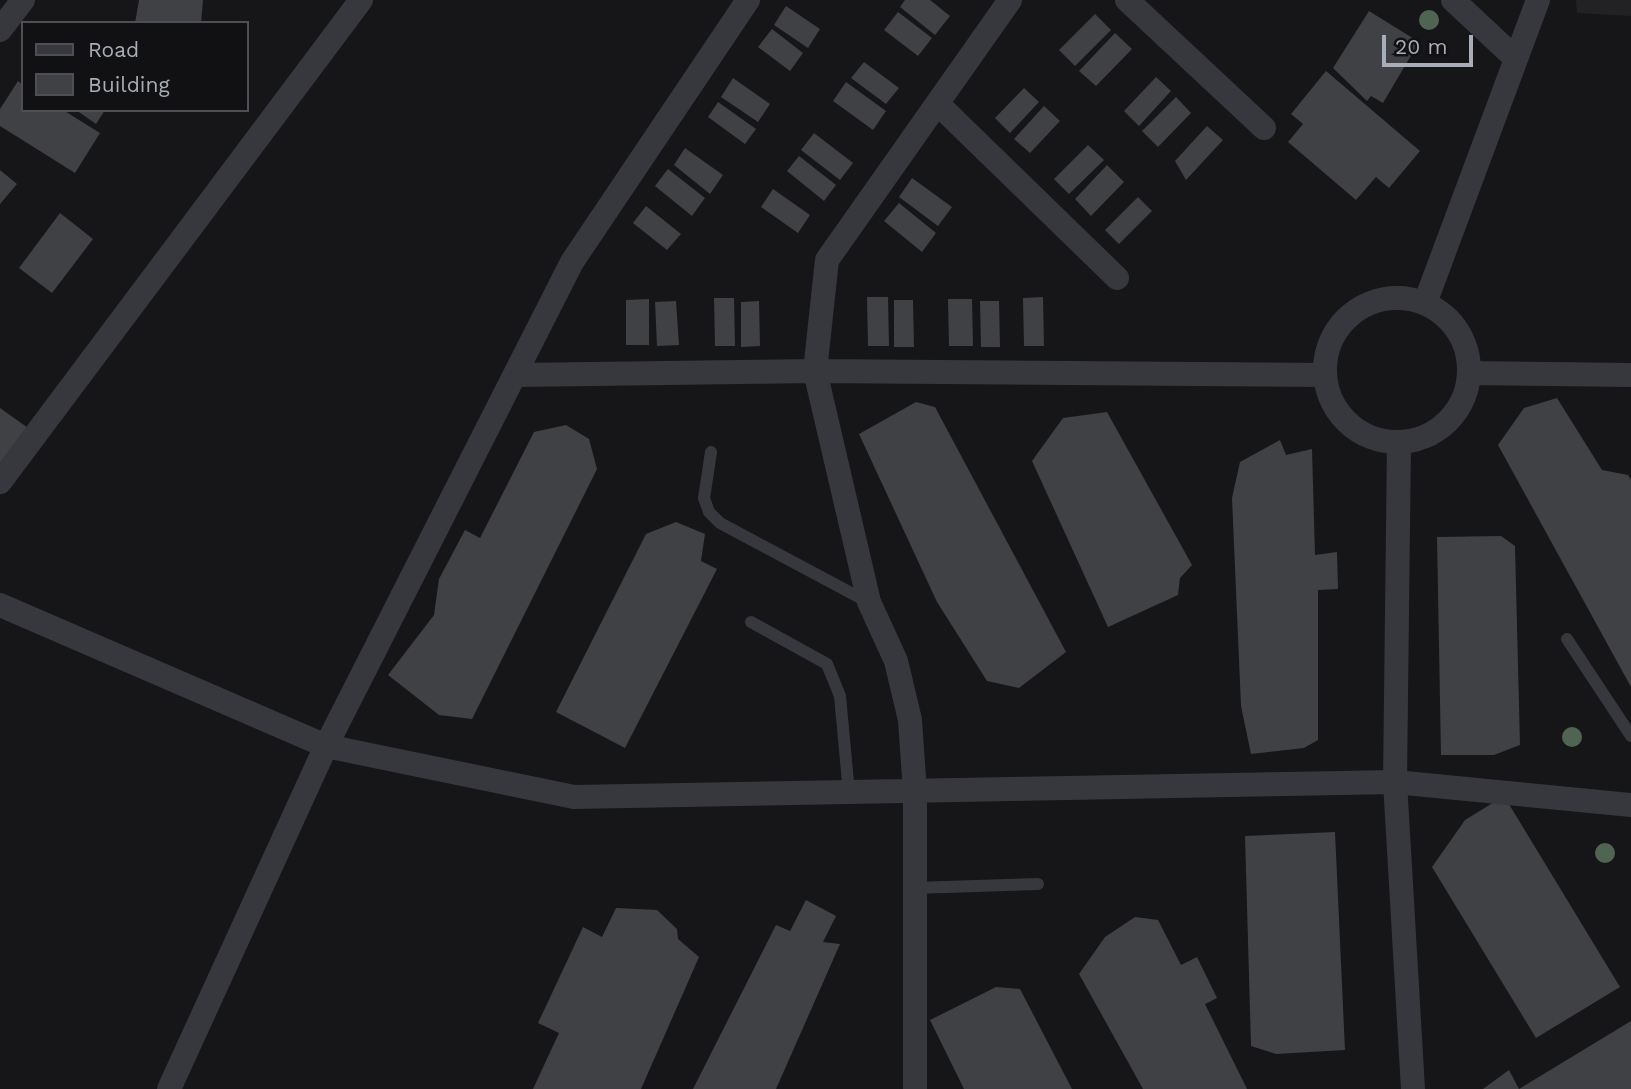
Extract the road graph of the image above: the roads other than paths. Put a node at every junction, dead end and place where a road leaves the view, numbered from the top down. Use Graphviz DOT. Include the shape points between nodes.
graph roads {
  1 [pos="23,0"];
  2 [pos="361,0"];
  3 [pos="748,0"];
  4 [pos="1010,0"];
  5 [pos="1127,0"];
  6 [pos="1453,0"];
  7 [pos="1538,0"];
  8 [pos="0,30"];
  9 [pos="1515,58"];
  10 [pos="938,104"];
  11 [pos="1264,128"];
  12 [pos="1117,278"];
  13 [pos="1425,303"];
  14 [pos="815,371"];
  15 [pos="1469,373"];
  16 [pos="517,375"];
  17 [pos="1325,375"];
  18 [pos="1631,375"];
  19 [pos="1399,442"];
  20 [pos="711,452"];
  21 [pos="0,482"];
  22 [pos="869,603"];
  23 [pos="0,605"];
  24 [pos="751,622"];
  25 [pos="1567,639"];
  26 [pos="1631,736"];
  27 [pos="326,746"];
  28 [pos="1395,782"];
  29 [pos="915,792"];
  30 [pos="849,793"];
  31 [pos="1631,805"];
  32 [pos="1038,884"];
  33 [pos="914,887"];
  34 [pos="169,1089"];
  35 [pos="915,1089"];
  36 [pos="1413,1089"];
  1 -- 8 [label="street"];
  2 -- 21 [label="street"];
  3 -- 16 [label="street" via="572,262"];
  4 -- 10 [label="street"];
  5 -- 11 [label="street"];
  6 -- 9 [label="street"];
  7 -- 9 [label="street"];
  9 -- 13 [label="street"];
  10 -- 12 [label="street"];
  10 -- 14 [label="street" via="827,260"];
  13 -- 15 [label="street" via="1458,331"];
  13 -- 17 [label="street" via="1401,297 1377,300 1355,310 1337,328 1327,350"];
  14 -- 16 [label="street"];
  14 -- 17 [label="street"];
  14 -- 22 [label="street"];
  15 -- 18 [label="street"];
  15 -- 19 [label="street" via="1454,413 1439,429"];
  16 -- 27 [label="street"];
  17 -- 19 [label="street" via="1341,416 1377,440"];
  19 -- 28 [label="street"];
  20 -- 22 [label="lane" via="704,498 720,523"];
  22 -- 29 [label="street" via="902,685 910,720"];
  23 -- 27 [label="street"];
  24 -- 30 [label="lane" via="827,664 839,696"];
  25 -- 26 [label="lane"];
  27 -- 30 [label="street" via="574,797"];
  27 -- 34 [label="street"];
  28 -- 29 [label="street"];
  28 -- 31 [label="street"];
  28 -- 36 [label="street"];
  29 -- 30 [label="street"];
  29 -- 33 [label="street"];
  32 -- 33 [label="lane"];
  33 -- 35 [label="street"];
}
